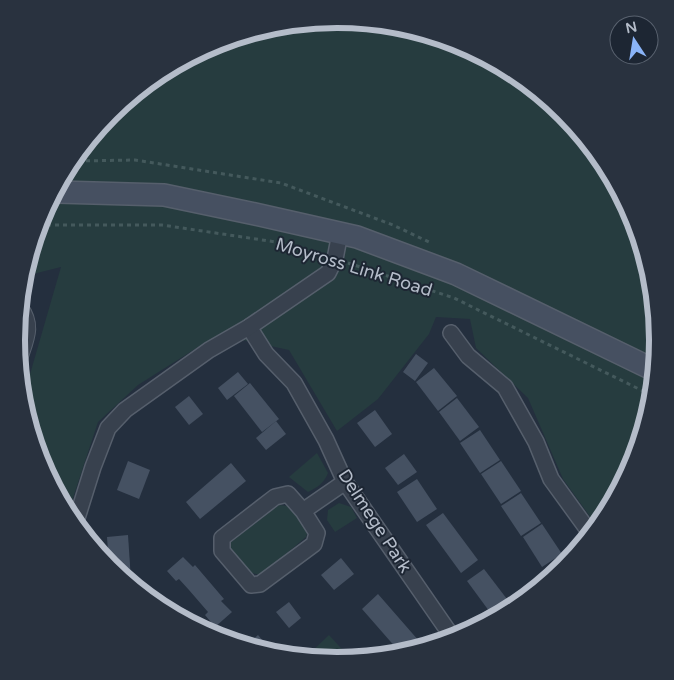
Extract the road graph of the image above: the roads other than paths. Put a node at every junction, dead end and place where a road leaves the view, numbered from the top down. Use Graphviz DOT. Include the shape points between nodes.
graph roads {
  1 [pos="62,192"];
  2 [pos="340,233"];
  3 [pos="27,310"];
  4 [pos="249,327"];
  5 [pos="451,333"];
  6 [pos="26,351"];
  7 [pos="647,367"];
  8 [pos="345,482"];
  9 [pos="303,511"];
  10 [pos="78,514"];
  11 [pos="586,528"];
  12 [pos="448,631"];
  1 -- 2 [label="street, Moyross Link Road" via="164,195"];
  2 -- 4 [label="street" via="335,259 328,274"];
  2 -- 7 [label="street, Moyross Link Road" via="456,274"];
  3 -- 6 [label="lane" via="33,327"];
  4 -- 8 [label="street, Delmege Park" via="266,354 294,383"];
  4 -- 10 [label="street" via="209,350 125,410 108,428"];
  5 -- 11 [label="street" via="468,356 505,386 536,442 551,479"];
  8 -- 9 [label="street"];
  8 -- 12 [label="street, Delmege Park"];
  9 -- 9 [label="street" via="318,532 314,544 260,584 250,585 222,551 222,538 275,497 288,494"];
}
